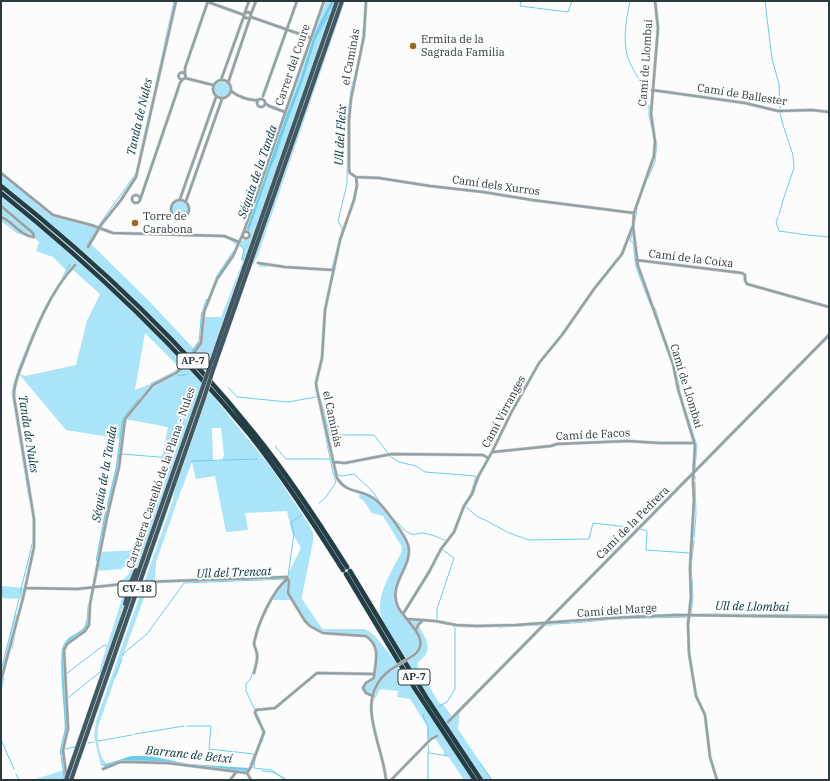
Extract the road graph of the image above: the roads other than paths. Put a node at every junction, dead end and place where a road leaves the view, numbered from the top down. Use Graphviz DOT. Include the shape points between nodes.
graph roads {
  1 [pos="176,1"];
  2 [pos="249,1"];
  3 [pos="256,1"];
  4 [pos="297,1"];
  5 [pos="324,1"];
  6 [pos="337,1"];
  7 [pos="342,1"];
  8 [pos="366,1"];
  9 [pos="655,1"];
  10 [pos="208,2"];
  11 [pos="244,15"];
  12 [pos="250,16"];
  13 [pos="287,30"];
  14 [pos="311,38"];
  15 [pos="183,76"];
  16 [pos="221,80"];
  17 [pos="228,83"];
  18 [pos="213,86"];
  19 [pos="652,90"];
  20 [pos="231,91"];
  21 [pos="229,94"];
  22 [pos="235,94"];
  23 [pos="216,96"];
  24 [pos="222,99"];
  25 [pos="261,102"];
  26 [pos="285,112"];
  27 [pos="829,112"];
  28 [pos="1,172"];
  29 [pos="356,177"];
  30 [pos="2,190"];
  31 [pos="142,191"];
  32 [pos="137,195"];
  33 [pos="180,199"];
  34 [pos="140,200"];
  35 [pos="186,201"];
  36 [pos="1,206"];
  37 [pos="634,214"];
  38 [pos="1,217"];
  39 [pos="245,225"];
  40 [pos="633,227"];
  41 [pos="99,228"];
  42 [pos="246,232"];
  43 [pos="243,235"];
  44 [pos="245,239"];
  45 [pos="239,242"];
  46 [pos="88,247"];
  47 [pos="636,260"];
  48 [pos="258,263"];
  49 [pos="75,265"];
  50 [pos="333,270"];
  51 [pos="829,308"];
  52 [pos="829,335"];
  53 [pos="193,354"];
  54 [pos="184,366"];
  55 [pos="694,442"];
  56 [pos="492,452"];
  57 [pos="488,458"];
  58 [pos="333,462"];
  59 [pos="694,473"];
  60 [pos="158,517"];
  61 [pos="347,570"];
  62 [pos="287,579"];
  63 [pos="145,582"];
  64 [pos="123,584"];
  65 [pos="94,586"];
  66 [pos="25,588"];
  67 [pos="403,614"];
  68 [pos="690,615"];
  69 [pos="829,617"];
  70 [pos="407,619"];
  71 [pos="424,620"];
  72 [pos="545,623"];
  73 [pos="416,631"];
  74 [pos="104,672"];
  75 [pos="254,673"];
  76 [pos="374,674"];
  77 [pos="1,680"];
  78 [pos="373,696"];
  79 [pos="448,722"];
  80 [pos="438,736"];
  81 [pos="103,769"];
  82 [pos="236,771"];
  83 [pos="247,773"];
  84 [pos="66,774"];
  85 [pos="66,780"];
  86 [pos="71,780"];
  87 [pos="230,780"];
  88 [pos="251,780"];
  89 [pos="386,780"];
  90 [pos="391,780"];
  91 [pos="475,780"];
  92 [pos="481,780"];
  93 [pos="717,780"];
  1 -- 41 [label="street" via="137,173 132,184"];
  2 -- 11 [label="street"];
  3 -- 12 [label="street"];
  4 -- 13 [label="street"];
  5 -- 14 [label="street, Carrer del Coure"];
  6 -- 60 [label="main road, Carretera Castelló de la Plana - Nules / CV-18, bridge"];
  7 -- 86 [label="main road, Carretera Castelló de la Plana - Nules / CV-18, bridge"];
  8 -- 29 [label="street, el Caminàs" via="364,36 349,120 349,170"];
  9 -- 19 [label="street, Camí de Llombai" via="658,28"];
  10 -- 11 [label="street"];
  10 -- 15 [label="street"];
  11 -- 12 [label="street" via="247,19"];
  11 -- 12 [label="street" via="249,12"];
  11 -- 16 [label="street"];
  12 -- 13 [label="street"];
  12 -- 17 [label="street"];
  13 -- 14 [label="street"];
  13 -- 25 [label="street"];
  14 -- 26 [label="street, Carrer del Coure"];
  15 -- 18 [label="street"];
  15 -- 31 [label="street"];
  16 -- 17 [label="street"];
  16 -- 18 [label="street"];
  17 -- 20 [label="street"];
  18 -- 23 [label="street" via="213,93"];
  19 -- 27 [label="street, Camí de Ballester" via="745,102 778,111"];
  19 -- 37 [label="street, Camí de Llombai" via="654,156"];
  20 -- 21 [label="street"];
  20 -- 22 [label="street"];
  21 -- 22 [label="street"];
  21 -- 24 [label="street"];
  22 -- 25 [label="street"];
  23 -- 24 [label="street"];
  23 -- 33 [label="street"];
  24 -- 35 [label="street"];
  25 -- 26 [label="street"];
  26 -- 39 [label="street, Carrer del Coure"];
  28 -- 41 [label="street" via="52,215"];
  29 -- 37 [label="street, Camí dels Xurros" via="379,178"];
  29 -- 50 [label="street, el Caminàs" via="354,200"];
  30 -- 61 [label="highway, AP-7" via="115,290 196,372 279,474"];
  31 -- 32 [label="street"];
  31 -- 34 [label="street"];
  32 -- 34 [label="street"];
  32 -- 34 [label="street" via="133,197 133,202 137,203"];
  33 -- 35 [label="street"];
  33 -- 35 [label="street" via="171,207 172,213 177,217 183,218 188,214 189,206"];
  36 -- 38 [label="street" via="34,233 34,238 22,233"];
  37 -- 40 [label="street, Camí de Llombai"];
  39 -- 42 [label="street, Carrer del Coure"];
  39 -- 43 [label="street, Carrer del Coure"];
  40 -- 47 [label="street, Camí de Llombai"];
  40 -- 56 [label="street, Camí Virranges" via="622,254 539,363 510,413"];
  41 -- 45 [label="street" via="113,233 224,236"];
  41 -- 46 [label="street"];
  42 -- 43 [label="street"];
  42 -- 44 [label="street, Carrer del Coure" via="249,236"];
  43 -- 44 [label="street"];
  43 -- 45 [label="street, Carrer del Coure"];
  44 -- 45 [label="street"];
  45 -- 53 [label="street, Carrer del Coure" via="217,279 204,312 201,343"];
  47 -- 51 [label="street, Camí de la Coixa" via="742,273 747,284"];
  47 -- 55 [label="street, Camí de Llombai" via="673,364"];
  48 -- 50 [label="street"];
  49 -- 66 [label="street" via="47,307 14,388 35,525 34,547"];
  50 -- 58 [label="street, el Caminàs" via="325,310 322,358 316,384"];
  52 -- 59 [label="street, Camí de la Pedrera"];
  54 -- 65 [label="street" via="153,385 125,419 119,467"];
  55 -- 56 [label="street, Camí de Facos" via="557,444"];
  55 -- 59 [label="street, Camí de Llombai"];
  56 -- 57 [label="street, Camí Virranges"];
  57 -- 58 [label="street" via="392,454 345,463"];
  57 -- 67 [label="street, Camí Virranges" via="454,532 441,549"];
  58 -- 67 [label="street, el Caminàs" via="339,482 352,491 376,500 408,545 408,556 398,579 396,594 398,606"];
  59 -- 68 [label="street, Camí de Llombai"];
  59 -- 72 [label="street, Camí de la Pedrera"];
  60 -- 64 [label="main road, CV-18" via="133,579 130,583"];
  60 -- 74 [label="main road, Carretera Castelló de la Plana - Nules / CV-18"];
  61 -- 91 [label="highway, AP-7" via="415,689"];
  61 -- 92 [label="highway, AP-7"];
  62 -- 63 [label="street"];
  62 -- 75 [label="street" via="272,599 258,626 254,643 257,659"];
  62 -- 76 [label="street" via="288,593 310,626 323,633 362,635 368,638 377,651"];
  64 -- 65 [label="street"];
  64 -- 74 [label="main road, CV-18" via="128,587 128,593"];
  65 -- 66 [label="street"];
  65 -- 84 [label="street" via="87,628 70,641 64,650 68,728 63,750"];
  66 -- 77 [label="street"];
  67 -- 70 [label="street, el Caminàs"];
  68 -- 69 [label="street, Camí del Marge"];
  68 -- 72 [label="street, Camí del Marge"];
  68 -- 93 [label="street, Camí de Llombai" via="689,653 696,696 706,715 710,757"];
  70 -- 71 [label="street, Camí del Marge"];
  70 -- 73 [label="street, el Caminàs"];
  71 -- 72 [label="street, Camí del Marge" via="476,626"];
  71 -- 73 [label="street"];
  72 -- 79 [label="street, Camí de la Pedrera"];
  73 -- 78 [label="street, el Caminàs, bridge" via="421,640 418,652 381,678"];
  74 -- 85 [label="main road, Carretera Castelló de la Plana - Nules / CV-18"];
  76 -- 78 [label="street" via="374,678 363,688 366,693"];
  76 -- 83 [label="street" via="318,673 275,708 256,710 264,732"];
  78 -- 89 [label="street, el Caminàs" via="372,721 385,764"];
  80 -- 90 [label="street"];
  81 -- 82 [label="street" via="119,762 132,762 168,763"];
  82 -- 83 [label="street"];
  82 -- 87 [label="street"];
  83 -- 88 [label="street"];
}
